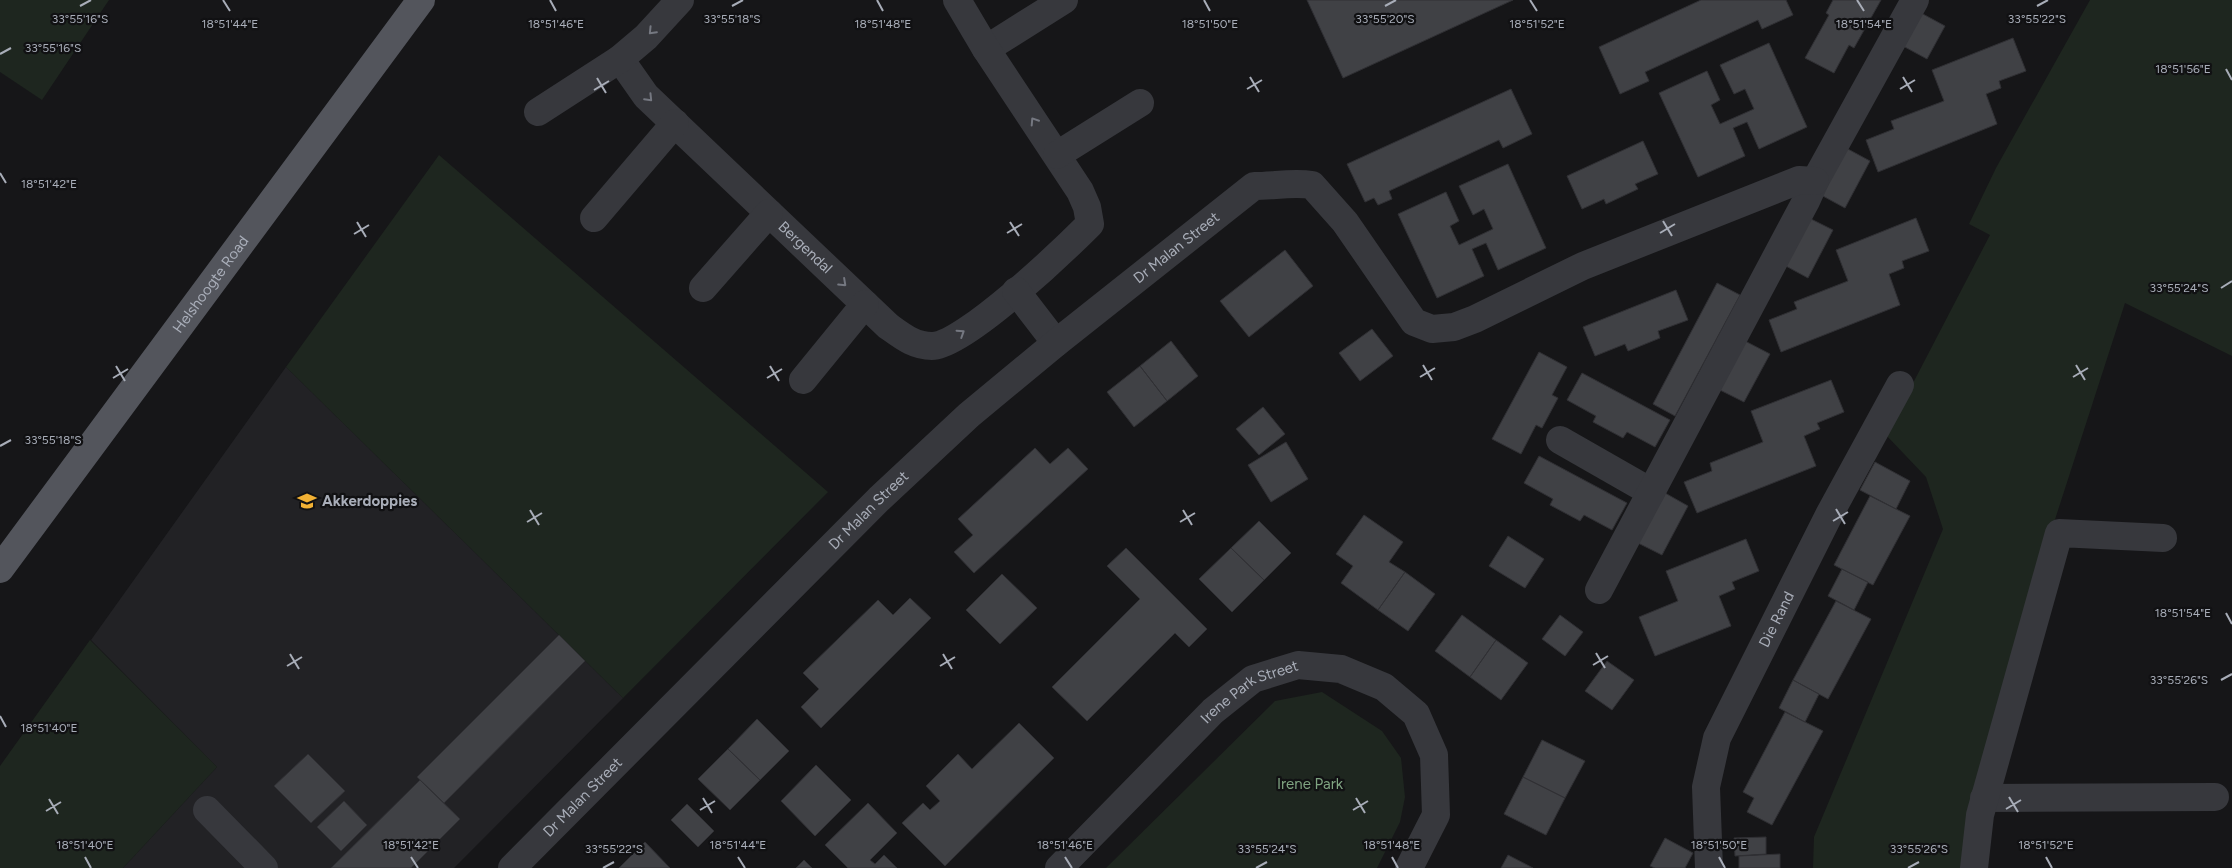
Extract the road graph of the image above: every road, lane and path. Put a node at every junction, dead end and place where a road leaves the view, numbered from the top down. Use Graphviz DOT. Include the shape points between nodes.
graph roads {
  1 [pos="421,0"];
  2 [pos="680,0"];
  3 [pos="957,0"];
  4 [pos="1064,0"];
  5 [pos="1915,0"];
  6 [pos="986,49"];
  7 [pos="620,59"];
  8 [pos="1140,102"];
  9 [pos="538,112"];
  10 [pos="675,123"];
  11 [pos="1057,155"];
  12 [pos="1814,181"];
  13 [pos="769,213"];
  14 [pos="594,218"];
  15 [pos="703,288"];
  16 [pos="1016,291"];
  17 [pos="865,304"];
  18 [pos="1056,343"];
  19 [pos="803,380"];
  20 [pos="1900,386"];
  21 [pos="1560,440"];
  22 [pos="1651,492"];
  23 [pos="2163,538"];
  24 [pos="0,568"];
  25 [pos="1599,590"];
  26 [pos="2215,797"];
  27 [pos="1984,798"];
  28 [pos="207,810"];
  29 [pos="517,866"];
  30 [pos="264,868"];
  31 [pos="1059,868"];
  32 [pos="1409,868"];
  33 [pos="1709,868"];
  34 [pos="1974,868"];
  1 -- 24 [label="main road, Helshoogte Road"];
  2 -- 7 [label="street, one-way" via="646,37"];
  3 -- 6 [label="street, Bergendal"];
  4 -- 6 [label="street"];
  5 -- 12 [label="street"];
  11 -- 6 [label="street, Bergendal, one-way"];
  7 -- 9 [label="street"];
  7 -- 10 [label="street, Bergendal, one-way" via="646,96"];
  8 -- 11 [label="street"];
  10 -- 13 [label="street, Bergendal"];
  10 -- 14 [label="street"];
  11 -- 16 [label="street, Bergendal" via="1080,191 1090,224"];
  12 -- 18 [label="street, Dr Malan Street" via="1790,183 1583,266 1475,319 1454,327 1432,329 1414,322 1345,222 1312,185 1254,186"];
  12 -- 22 [label="street"];
  13 -- 15 [label="street"];
  13 -- 17 [label="street, Bergendal, one-way"];
  17 -- 16 [label="street, Bergendal, one-way" via="902,336 916,344 934,346 960,335"];
  16 -- 18 [label="street"];
  17 -- 19 [label="street"];
  18 -- 29 [label="street, Dr Malan Street" via="969,416 879,499"];
  20 -- 33 [label="street, Die Rand" via="1829,515 1717,738 1706,787"];
  21 -- 22 [label="street"];
  22 -- 25 [label="street"];
  23 -- 27 [label="street" via="2059,533"];
  26 -- 27 [label="street"];
  27 -- 34 [label="street"];
  28 -- 30 [label="street"];
  31 -- 32 [label="street, Irene Park Street" via="1213,712 1253,679 1298,665 1342,669 1384,687 1416,714 1434,755 1436,815"];
}
